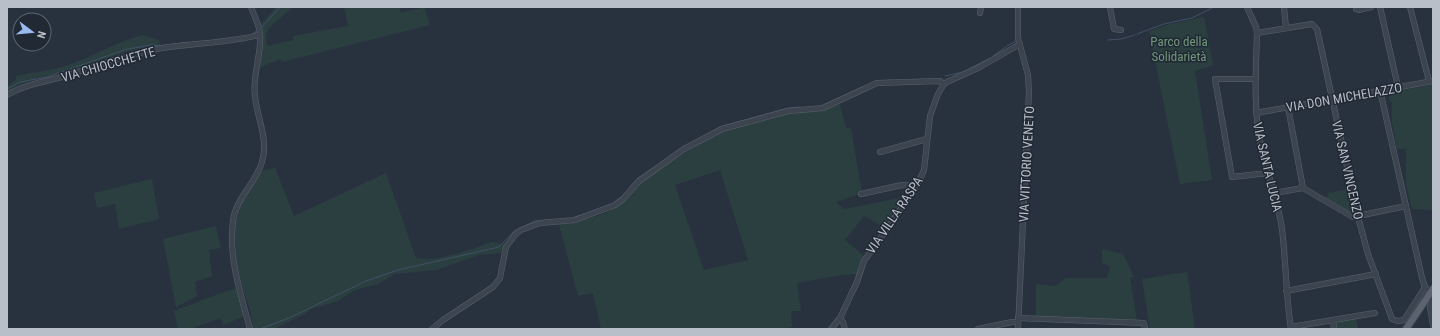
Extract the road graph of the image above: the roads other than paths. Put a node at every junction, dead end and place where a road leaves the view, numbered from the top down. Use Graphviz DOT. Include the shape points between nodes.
graph roads {
  1 [pos="251,7"];
  2 [pos="981,7"];
  3 [pos="1018,7"];
  4 [pos="1110,7"];
  5 [pos="1247,7"];
  6 [pos="1284,7"];
  7 [pos="1371,7"];
  8 [pos="1380,7"];
  9 [pos="1410,7"];
  10 [pos="1356,9"];
  11 [pos="980,13"];
  12 [pos="1286,28"];
  13 [pos="1121,30"];
  14 [pos="259,32"];
  15 [pos="1257,33"];
  16 [pos="1020,44"];
  17 [pos="1256,79"];
  18 [pos="1431,81"];
  19 [pos="944,84"];
  20 [pos="1398,87"];
  21 [pos="1380,90"];
  22 [pos="7,95"];
  23 [pos="1333,99"];
  24 [pos="1288,107"];
  25 [pos="1256,113"];
  26 [pos="927,139"];
  27 [pos="880,152"];
  28 [pos="1268,173"];
  29 [pos="916,186"];
  30 [pos="1303,188"];
  31 [pos="1274,193"];
  32 [pos="861,194"];
  33 [pos="1406,206"];
  34 [pos="1358,217"];
  35 [pos="1376,274"];
  36 [pos="1425,288"];
  37 [pos="1286,291"];
  38 [pos="1432,294"];
  39 [pos="1422,305"];
  40 [pos="1430,307"];
  41 [pos="1376,313"];
  42 [pos="1431,313"];
  43 [pos="840,318"];
  44 [pos="1018,320"];
  45 [pos="1333,320"];
  46 [pos="1433,325"];
  47 [pos="249,328"];
  48 [pos="1291,328"];
  49 [pos="432,329"];
  50 [pos="831,329"];
  51 [pos="845,329"];
  52 [pos="978,329"];
  53 [pos="1018,329"];
  54 [pos="1144,329"];
  55 [pos="1334,329"];
  56 [pos="1406,329"];
  1 -- 14 [label="street"];
  2 -- 11 [label="street"];
  3 -- 16 [label="street, VIA VITTORIO VENETO"];
  4 -- 13 [label="street" via="1114,29"];
  5 -- 15 [label="street, VIA SANTA LUCIA"];
  6 -- 12 [label="street"];
  7 -- 10 [label="street"];
  8 -- 20 [label="street"];
  9 -- 18 [label="street"];
  12 -- 15 [label="street, VIA SAN VINCENZO"];
  12 -- 23 [label="street, VIA SAN VINCENZO" via="1312,24 1318,29"];
  14 -- 22 [label="street, VIA CHIOCCHETTE" via="238,40 162,48 126,56 63,77 22,87"];
  14 -- 47 [label="street" via="259,54 254,86 264,154 258,171 236,208 232,233 238,284"];
  15 -- 17 [label="street, VIA SANTA LUCIA"];
  16 -- 19 [label="street"];
  16 -- 44 [label="street, VIA VITTORIO VENETO" via="1028,75 1029,92"];
  17 -- 25 [label="street, VIA SANTA LUCIA"];
  17 -- 28 [label="street" via="1215,79 1232,177"];
  18 -- 20 [label="street, VIA DON MICHELAZZO"];
  19 -- 26 [label="street, VIA VILLA RASPA" via="930,116"];
  19 -- 49 [label="street" via="940,81 877,83 823,108 788,111 722,128 684,149 639,181 615,205 575,220 540,223 521,230 506,247 500,278 493,287"];
  20 -- 21 [label="street, VIA DON MICHELAZZO"];
  21 -- 23 [label="street, VIA DON MICHELAZZO"];
  21 -- 33 [label="street"];
  23 -- 24 [label="street, VIA DON MICHELAZZO"];
  23 -- 34 [label="street, VIA SAN VINCENZO"];
  24 -- 25 [label="street, VIA DON MICHELAZZO"];
  24 -- 30 [label="street"];
  25 -- 28 [label="street, VIA SANTA LUCIA" via="1260,145"];
  26 -- 27 [label="street"];
  26 -- 29 [label="street, VIA VILLA RASPA" via="924,170"];
  28 -- 31 [label="street, VIA SANTA LUCIA"];
  29 -- 32 [label="street" via="902,185"];
  29 -- 43 [label="street, VIA VILLA RASPA" via="864,261"];
  30 -- 31 [label="street"];
  30 -- 34 [label="street" via="1353,217"];
  31 -- 37 [label="street, VIA SANTA LUCIA" via="1282,228"];
  33 -- 34 [label="street"];
  33 -- 36 [label="street"];
  34 -- 35 [label="street, VIA SAN VINCENZO"];
  35 -- 36 [label="street, VIA SAN VINCENZO" via="1392,319 1396,321 1404,320"];
  35 -- 37 [label="street"];
  36 -- 38 [label="street"];
  37 -- 48 [label="street, VIA SANTA LUCIA"];
  38 -- 39 [label="main road"];
  38 -- 40 [label="street"];
  39 -- 40 [label="street" via="1428,304"];
  39 -- 42 [label="street"];
  39 -- 56 [label="main road"];
  40 -- 42 [label="street"];
  41 -- 45 [label="street"];
  42 -- 46 [label="street"];
  43 -- 50 [label="street, VIA VILLA RASPA"];
  43 -- 51 [label="street"];
  44 -- 52 [label="street"];
  44 -- 53 [label="street, VIA VITTORIO VENETO"];
  44 -- 54 [label="street" via="1144,323"];
  45 -- 48 [label="street"];
  45 -- 55 [label="street"];
}
